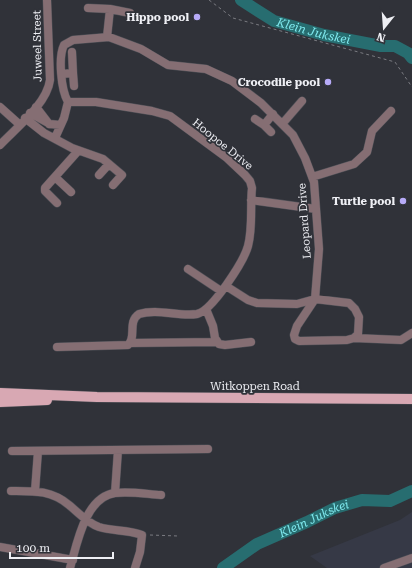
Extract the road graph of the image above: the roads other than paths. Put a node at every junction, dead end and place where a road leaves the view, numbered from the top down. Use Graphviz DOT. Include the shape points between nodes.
graph roads {
  1 [pos="47,0"];
  2 [pos="88,8"];
  3 [pos="110,9"];
  4 [pos="130,13"];
  5 [pos="107,37"];
  6 [pos="72,52"];
  7 [pos="73,73"];
  8 [pos="62,74"];
  9 [pos="74,86"];
  10 [pos="302,101"];
  11 [pos="68,102"];
  12 [pos="0,107"];
  13 [pos="36,107"];
  14 [pos="391,111"];
  15 [pos="274,114"];
  16 [pos="25,119"];
  17 [pos="255,119"];
  18 [pos="283,123"];
  19 [pos="50,124"];
  20 [pos="60,125"];
  21 [pos="264,125"];
  22 [pos="271,132"];
  23 [pos="55,138"];
  24 [pos="0,145"];
  25 [pos="78,151"];
  26 [pos="109,164"];
  27 [pos="99,175"];
  28 [pos="55,177"];
  29 [pos="312,177"];
  30 [pos="113,185"];
  31 [pos="71,192"];
  32 [pos="251,200"];
  33 [pos="57,203"];
  34 [pos="316,209"];
  35 [pos="188,269"];
  36 [pos="224,288"];
  37 [pos="315,299"];
  38 [pos="206,309"];
  39 [pos="412,333"];
  40 [pos="351,339"];
  41 [pos="216,342"];
  42 [pos="251,342"];
  43 [pos="130,343"];
  44 [pos="57,347"];
  45 [pos="0,393"];
  46 [pos="97,397"];
  47 [pos="412,399"];
  48 [pos="0,402"];
  49 [pos="208,449"];
  50 [pos="118,450"];
  51 [pos="12,451"];
  52 [pos="38,451"];
  53 [pos="11,491"];
  54 [pos="35,491"];
  55 [pos="116,492"];
  56 [pos="161,495"];
  57 [pos="85,520"];
  58 [pos="0,547"];
  59 [pos="412,558"];
  60 [pos="71,564"];
  61 [pos="135,568"];
  62 [pos="384,568"];
  1 -- 13 [label="street, Juweel Street" via="50,80 46,94"];
  2 -- 3 [label="street"];
  3 -- 4 [label="street"];
  3 -- 5 [label="street"];
  5 -- 8 [label="street, Leopard Drive" via="66,42 61,52"];
  5 -- 15 [label="street, Leopard Drive" via="141,48 168,65 206,69 221,75"];
  6 -- 7 [label="street"];
  7 -- 8 [label="street"];
  7 -- 9 [label="street"];
  8 -- 11 [label="street"];
  10 -- 18 [label="street"];
  11 -- 20 [label="street"];
  11 -- 32 [label="street, Hoopoe Drive" via="100,102 170,116 227,158 245,175 251,183"];
  12 -- 16 [label="street"];
  13 -- 16 [label="street, Juweel Street"];
  13 -- 19 [label="street"];
  14 -- 29 [label="street" via="372,131 367,152 354,164"];
  15 -- 18 [label="street, Leopard Drive"];
  15 -- 21 [label="street"];
  16 -- 19 [label="street"];
  16 -- 23 [label="street"];
  16 -- 24 [label="street, Juweel Street"];
  17 -- 21 [label="street"];
  18 -- 29 [label="street, Leopard Drive" via="301,149"];
  19 -- 20 [label="street"];
  20 -- 23 [label="street"];
  21 -- 22 [label="street"];
  23 -- 25 [label="street"];
  25 -- 26 [label="street" via="100,158"];
  25 -- 28 [label="street"];
  26 -- 27 [label="street"];
  26 -- 30 [label="street" via="122,175"];
  28 -- 31 [label="street"];
  28 -- 33 [label="street" via="45,189"];
  29 -- 34 [label="street, Leopard Drive"];
  32 -- 34 [label="street"];
  32 -- 36 [label="street, Hoopoe Drive" via="248,246"];
  34 -- 37 [label="street, Leopard Drive" via="319,249"];
  35 -- 36 [label="street"];
  36 -- 37 [label="street" via="257,303 297,304"];
  36 -- 38 [label="street, Hoopoe Drive"];
  37 -- 40 [label="street" via="352,305 359,321 358,334"];
  37 -- 40 [label="street, Leopard Drive" via="297,326 295,340"];
  38 -- 41 [label="street"];
  38 -- 43 [label="street" via="196,314 144,312 136,316 133,322"];
  39 -- 40 [label="street" via="400,340"];
  41 -- 42 [label="street" via="225,345"];
  41 -- 43 [label="street"];
  43 -- 44 [label="street" via="121,346"];
  45 -- 46 [label="main road, Witkoppen Road"];
  46 -- 47 [label="main road, Witkoppen Road"];
  46 -- 48 [label="main road, Witkoppen Road"];
  49 -- 50 [label="street"];
  50 -- 52 [label="street"];
  50 -- 55 [label="street"];
  51 -- 52 [label="street"];
  52 -- 54 [label="street"];
  53 -- 54 [label="street"];
  54 -- 57 [label="street" via="57,496"];
  55 -- 56 [label="street"];
  55 -- 57 [label="street" via="96,503"];
  57 -- 60 [label="street"];
  57 -- 61 [label="street" via="100,527 142,535"];
  58 -- 60 [label="street"];
  59 -- 62 [label="street"];
}
